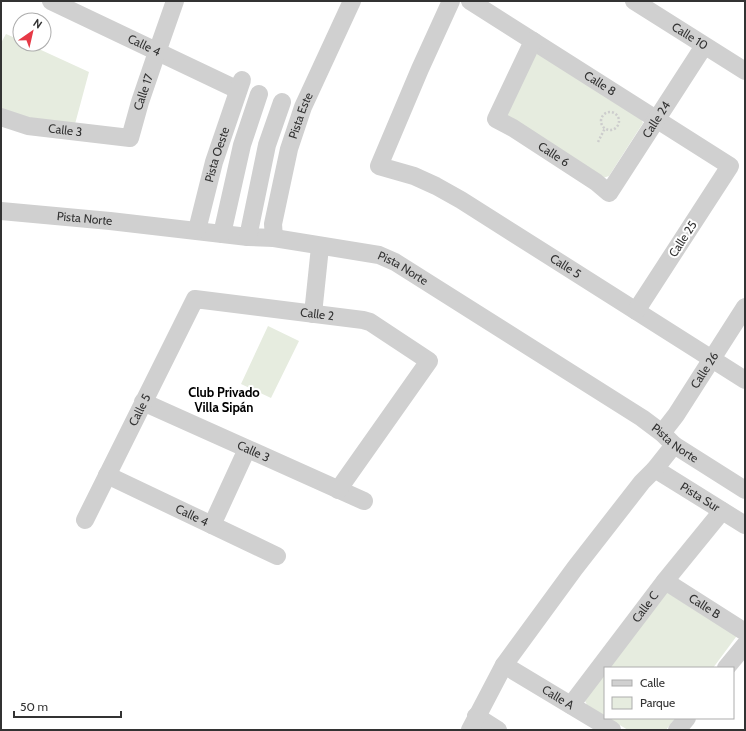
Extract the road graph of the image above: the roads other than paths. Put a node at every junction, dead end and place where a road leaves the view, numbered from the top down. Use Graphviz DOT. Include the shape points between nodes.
graph roads {
  1 [pos="51,1"];
  2 [pos="175,1"];
  3 [pos="352,1"];
  4 [pos="451,1"];
  5 [pos="470,1"];
  6 [pos="634,1"];
  7 [pos="533,41"];
  8 [pos="704,46"];
  9 [pos="157,51"];
  10 [pos="745,71"];
  11 [pos="240,85"];
  12 [pos="259,94"];
  13 [pos="282,102"];
  14 [pos="1,118"];
  15 [pos="656,119"];
  16 [pos="130,138"];
  17 [pos="730,166"];
  18 [pos="609,193"];
  19 [pos="1,211"];
  20 [pos="197,230"];
  21 [pos="222,234"];
  22 [pos="248,237"];
  23 [pos="274,238"];
  24 [pos="320,247"];
  25 [pos="195,299"];
  26 [pos="745,307"];
  27 [pos="636,311"];
  28 [pos="313,314"];
  29 [pos="712,359"];
  30 [pos="745,380"];
  31 [pos="143,402"];
  32 [pos="668,439"];
  33 [pos="247,449"];
  34 [pos="656,469"];
  35 [pos="107,475"];
  36 [pos="338,490"];
  37 [pos="745,490"];
  38 [pos="364,501"];
  39 [pos="722,511"];
  40 [pos="84,520"];
  41 [pos="212,525"];
  42 [pos="745,525"];
  43 [pos="277,556"];
  44 [pos="665,582"];
  45 [pos="745,632"];
  46 [pos="745,644"];
  47 [pos="504,665"];
  48 [pos="727,667"];
  49 [pos="571,705"];
  50 [pos="686,719"];
  51 [pos="473,723"];
  52 [pos="498,730"];
  53 [pos="612,730"];
  54 [pos="677,730"];
  1 -- 9 [label="street, Calle 4"];
  2 -- 9 [label="street, Calle 17"];
  3 -- 23 [label="street, Pista Este" via="303,107 289,149 274,224"];
  4 -- 27 [label="street, Calle 5" via="379,166 414,176 461,200"];
  5 -- 7 [label="street, Calle 8"];
  6 -- 8 [label="street, Calle 10"];
  7 -- 15 [label="street, Calle 8"];
  7 -- 18 [label="street, Calle 6" via="496,119 596,182"];
  8 -- 10 [label="street, Calle 10"];
  8 -- 15 [label="street, Calle 24"];
  9 -- 11 [label="street, Calle 4"];
  9 -- 16 [label="street, Calle 17"];
  11 -- 20 [label="street, Pista Oeste" via="214,162"];
  12 -- 21 [label="street" via="242,145"];
  13 -- 22 [label="street" via="267,145"];
  14 -- 16 [label="street, Calle 3" via="28,126"];
  15 -- 17 [label="street, Calle 8"];
  15 -- 18 [label="street, Calle 24"];
  17 -- 27 [label="street, Calle 25"];
  19 -- 20 [label="street, Pista Norte"];
  20 -- 21 [label="street, Pista Norte"];
  21 -- 22 [label="street, Pista Norte"];
  22 -- 23 [label="street, Pista Norte"];
  23 -- 24 [label="street, Pista Norte"];
  24 -- 28 [label="street"];
  24 -- 32 [label="street, Pista Norte" via="379,256 395,262 629,410"];
  25 -- 28 [label="street, Calle 2"];
  25 -- 31 [label="street, Calle 5"];
  26 -- 29 [label="street, Calle 26"];
  27 -- 29 [label="street, Calle 5"];
  28 -- 36 [label="street, Calle 2" via="370,322 429,361"];
  29 -- 30 [label="street, Calle 5"];
  29 -- 32 [label="street, Calle 26" via="676,415"];
  31 -- 33 [label="street, Calle 3"];
  31 -- 35 [label="street, Calle 5"];
  32 -- 34 [label="street, Calle 26"];
  32 -- 37 [label="street, Pista Norte"];
  33 -- 36 [label="street, Calle 3"];
  33 -- 41 [label="street"];
  34 -- 39 [label="street, Pista Sur"];
  34 -- 47 [label="street, Calle 26" via="642,482 575,568"];
  35 -- 40 [label="street, Calle 5"];
  35 -- 41 [label="street, Calle 4"];
  36 -- 38 [label="street, Calle 3"];
  39 -- 42 [label="street, Pista Sur"];
  39 -- 44 [label="street, Calle C"];
  41 -- 43 [label="street, Calle 4"];
  44 -- 45 [label="street, Calle B"];
  44 -- 49 [label="street, Calle C"];
  46 -- 48 [label="street"];
  47 -- 49 [label="street, Calle A"];
  47 -- 51 [label="street, Calle 26"];
  49 -- 53 [label="street, Calle A"];
  50 -- 54 [label="street"];
  51 -- 52 [label="street"];
}
